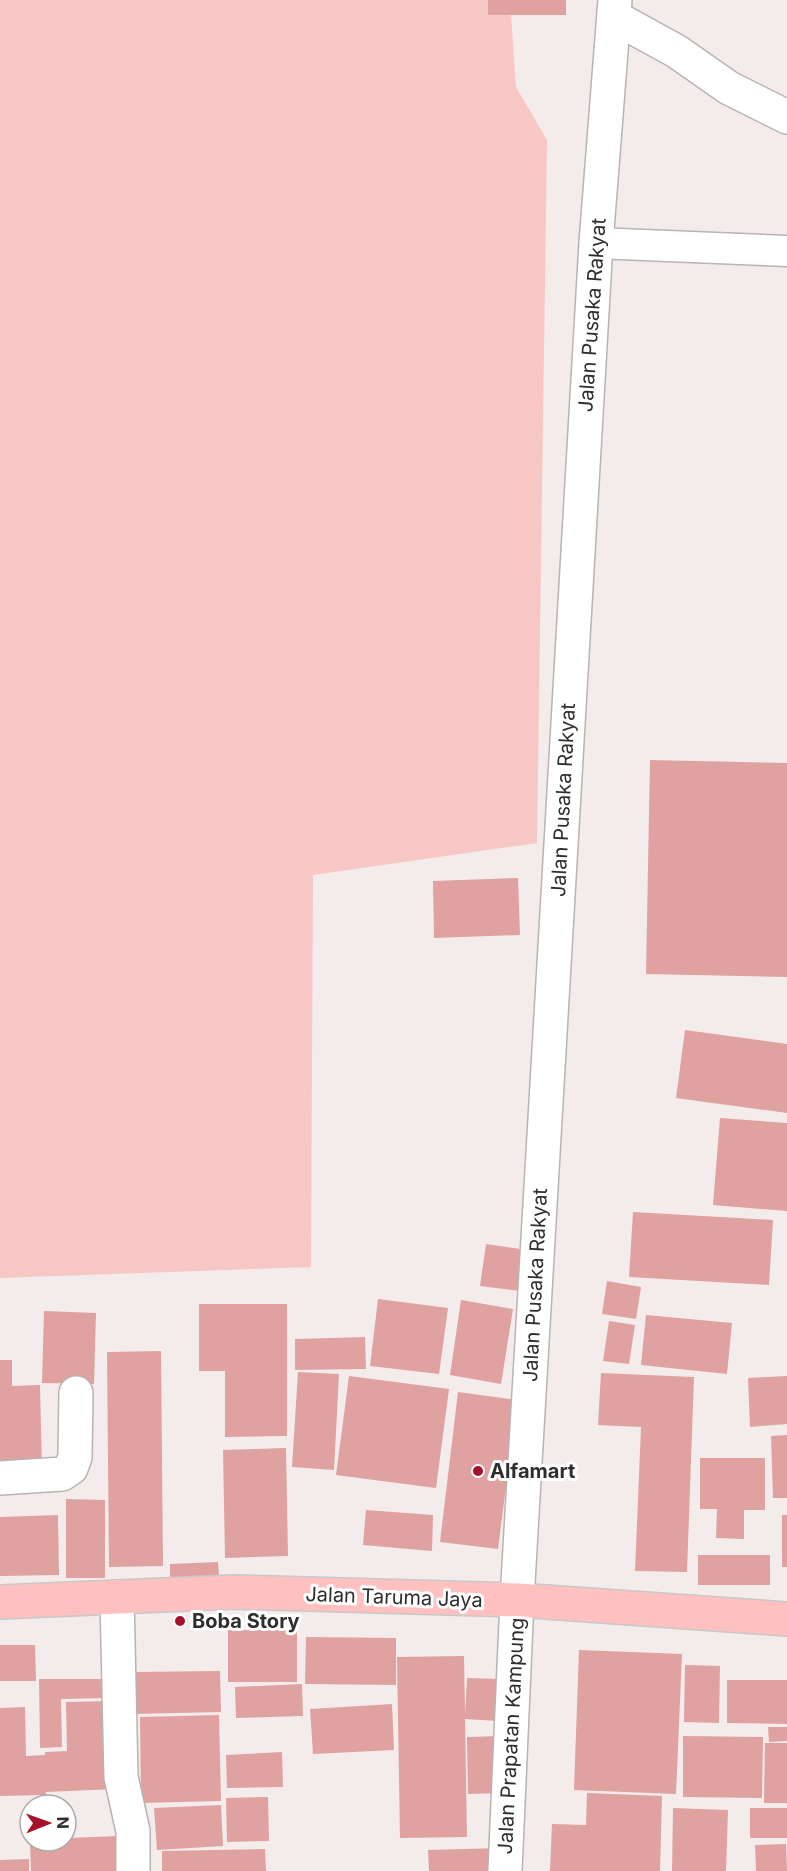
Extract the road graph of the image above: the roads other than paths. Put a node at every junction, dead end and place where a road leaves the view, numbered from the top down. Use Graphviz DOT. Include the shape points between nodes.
graph roads {
  1 [pos="614,9"];
  2 [pos="787,117"];
  3 [pos="596,243"];
  4 [pos="787,251"];
  5 [pos="76,1393"];
  6 [pos="0,1478"];
  7 [pos="117,1597"];
  8 [pos="517,1600"];
  9 [pos="0,1602"];
  10 [pos="787,1619"];
  11 [pos="133,1871"];
  12 [pos="505,1871"];
  1 -- 2 [label="street" via="729,88"];
  1 -- 3 [label="street, Jalan Pusaka Rakyat"];
  3 -- 4 [label="lane"];
  3 -- 8 [label="street, Jalan Pusaka Rakyat"];
  5 -- 6 [label="street" via="75,1457 71,1468 62,1474"];
  7 -- 8 [label="main road, Jalan Taruma Jaya" via="234,1592"];
  7 -- 9 [label="main road, Jalan Taruma Jaya"];
  7 -- 11 [label="street" via="121,1777 133,1832"];
  8 -- 10 [label="main road, Jalan Taruma Jaya"];
  8 -- 12 [label="street, Jalan Prapatan Kampung"];
}
